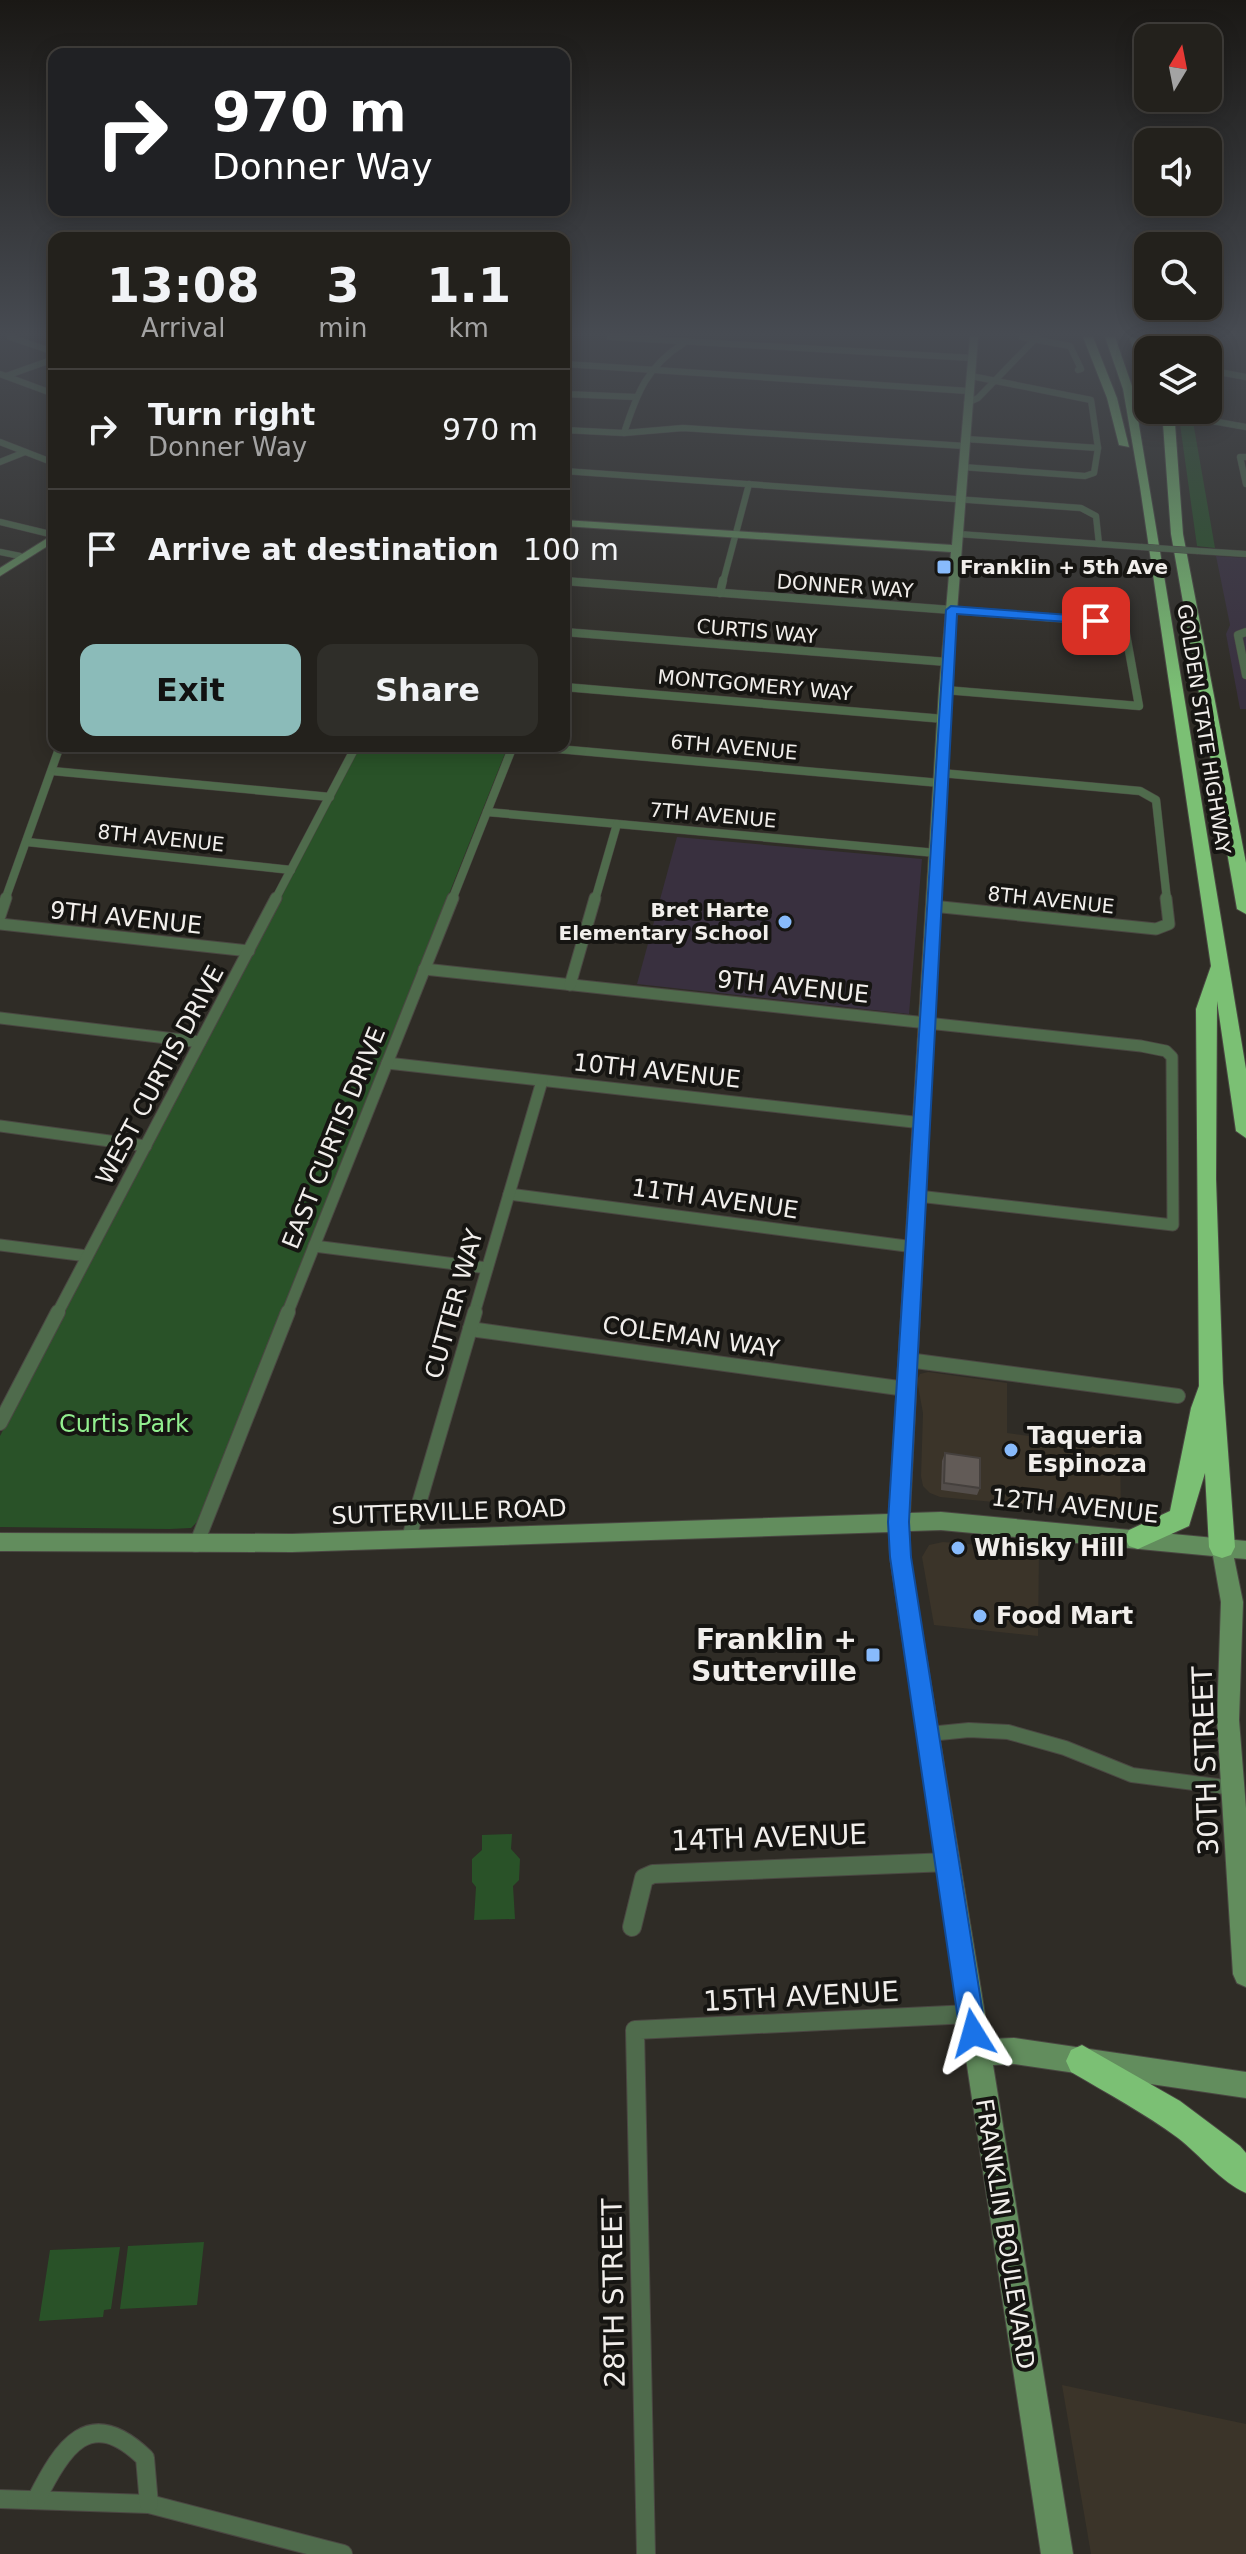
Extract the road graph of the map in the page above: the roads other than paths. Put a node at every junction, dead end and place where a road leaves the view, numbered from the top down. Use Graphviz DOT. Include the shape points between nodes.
graph roads {
  1 [pos="964,456"];
  2 [pos="1097,456"];
  3 [pos="1126,456"];
  4 [pos="1136,456"];
  5 [pos="1164,456"];
  6 [pos="1170,456"];
  7 [pos="1245,456"];
  8 [pos="962,467"];
  9 [pos="570,471"];
  10 [pos="749,484"];
  11 [pos="1246,484"];
  12 [pos="960,498"];
  13 [pos="1173,508"];
  14 [pos="0,522"];
  15 [pos="570,523"];
  16 [pos="48,534"];
  17 [pos="734,535"];
  18 [pos="48,540"];
  19 [pos="1147,540"];
  20 [pos="1099,544"];
  21 [pos="957,545"];
  22 [pos="0,552"];
  23 [pos="1246,554"];
  24 [pos="20,556"];
  25 [pos="0,573"];
  26 [pos="570,581"];
  27 [pos="720,593"];
  28 [pos="951,610"];
  29 [pos="570,632"];
  30 [pos="1243,632"];
  31 [pos="947,662"];
  32 [pos="1246,675"];
  33 [pos="570,688"];
  34 [pos="945,690"];
  35 [pos="944,719"];
  36 [pos="570,750"];
  37 [pos="58,752"];
  38 [pos="353,752"];
  39 [pos="511,752"];
  40 [pos="52,771"];
  41 [pos="940,778"];
  42 [pos="330,797"];
  43 [pos="487,812"];
  44 [pos="617,824"];
  45 [pos="27,842"];
  46 [pos="936,853"];
  47 [pos="291,870"];
  48 [pos="932,906"];
  49 [pos="1246,909"];
  50 [pos="0,916"];
  51 [pos="0,924"];
  52 [pos="1166,928"];
  53 [pos="249,951"];
  54 [pos="1218,966"];
  55 [pos="424,969"];
  56 [pos="570,985"];
  57 [pos="0,1018"];
  58 [pos="926,1021"];
  59 [pos="200,1042"];
  60 [pos="387,1063"];
  61 [pos="542,1081"];
  62 [pos="922,1123"];
  63 [pos="0,1126"];
  64 [pos="1246,1131"];
  65 [pos="146,1146"];
  66 [pos="509,1194"];
  67 [pos="918,1196"];
  68 [pos="0,1245"];
  69 [pos="314,1246"];
  70 [pos="914,1247"];
  71 [pos="87,1256"];
  72 [pos="487,1268"];
  73 [pos="470,1329"];
  74 [pos="908,1360"];
  75 [pos="1211,1383"];
  76 [pos="906,1389"];
  77 [pos="1178,1396"];
  78 [pos="0,1423"];
  79 [pos="899,1522"];
  80 [pos="1138,1538"];
  81 [pos="408,1541"];
  82 [pos="0,1542"];
  83 [pos="196,1545"];
  84 [pos="1234,1549"];
  85 [pos="929,1734"];
  86 [pos="1233,1788"];
  87 [pos="949,1862"];
  88 [pos="632,1927"];
  89 [pos="1246,1974"];
  90 [pos="970,2014"];
  91 [pos="635,2030"];
  92 [pos="976,2052"];
  93 [pos="1082,2061"];
  94 [pos="1246,2085"];
  95 [pos="1246,2176"];
  96 [pos="0,2500"];
  97 [pos="36,2500"];
  98 [pos="149,2504"];
  99 [pos="343,2554"];
  100 [pos="646,2554"];
  101 [pos="1057,2554"];
  1 -- 8 [label="main road, FRANKLIN BOULEVARD"];
  2 -- 8 [label="street" via="1094,473 1085,476"];
  3 -- 19 [label="highway"];
  4 -- 19 [label="highway, GOLDEN STATE HIGHWAY"];
  5 -- 13 [label="highway"];
  6 -- 13 [label="highway, GOLDEN STATE HIGHWAY"];
  7 -- 11 [label="street" via="1240,457"];
  8 -- 12 [label="main road, FRANKLIN BOULEVARD"];
  9 -- 10 [label="street"];
  10 -- 12 [label="street"];
  10 -- 17 [label="street"];
  12 -- 20 [label="street" via="1091,511"];
  12 -- 21 [label="main road, FRANKLIN BOULEVARD"];
  13 -- 49 [label="highway, GOLDEN STATE HIGHWAY"];
  14 -- 16 [label="street"];
  15 -- 17 [label="main road"];
  17 -- 21 [label="main road" via="918,548"];
  17 -- 27 [label="street"];
  18 -- 24 [label="main road"];
  19 -- 20 [label="street"];
  19 -- 23 [label="street, bridge"];
  19 -- 54 [label="highway, GOLDEN STATE HIGHWAY"];
  20 -- 21 [label="street"];
  21 -- 28 [label="main road, FRANKLIN BOULEVARD"];
  22 -- 24 [label="street"];
  24 -- 25 [label="main road"];
  26 -- 27 [label="street, DONNER WAY"];
  27 -- 28 [label="street, DONNER WAY"];
  28 -- 31 [label="main road, FRANKLIN BOULEVARD"];
  28 -- 34 [label="street, DONNER WAY" via="1124,623 1139,706"];
  29 -- 31 [label="street, CURTIS WAY"];
  30 -- 32 [label="street" via="1238,635"];
  31 -- 34 [label="main road, FRANKLIN BOULEVARD"];
  33 -- 35 [label="street, MONTGOMERY WAY"];
  34 -- 35 [label="main road, FRANKLIN BOULEVARD"];
  35 -- 41 [label="main road, FRANKLIN BOULEVARD"];
  36 -- 41 [label="street, 6TH AVENUE"];
  37 -- 40 [label="street"];
  38 -- 42 [label="street, WEST CURTIS DRIVE"];
  39 -- 43 [label="street, EAST CURTIS DRIVE"];
  40 -- 42 [label="street"];
  40 -- 45 [label="street"];
  41 -- 46 [label="main road, FRANKLIN BOULEVARD"];
  41 -- 52 [label="street, 6TH AVENUE" via="1150,795 1156,800"];
  42 -- 47 [label="street, WEST CURTIS DRIVE"];
  43 -- 44 [label="street, 7TH AVENUE"];
  43 -- 55 [label="street, EAST CURTIS DRIVE"];
  44 -- 46 [label="street, 7TH AVENUE"];
  44 -- 56 [label="street"];
  45 -- 47 [label="street, 8TH AVENUE"];
  45 -- 50 [label="street"];
  46 -- 48 [label="main road, FRANKLIN BOULEVARD"];
  47 -- 53 [label="street, WEST CURTIS DRIVE"];
  48 -- 52 [label="street, 8TH AVENUE"];
  48 -- 58 [label="main road, FRANKLIN BOULEVARD"];
  51 -- 53 [label="street, 9TH AVENUE"];
  53 -- 59 [label="street, WEST CURTIS DRIVE"];
  54 -- 64 [label="highway, GOLDEN STATE HIGHWAY"];
  54 -- 75 [label="highway" via="1205,1009"];
  55 -- 56 [label="street, 9TH AVENUE"];
  55 -- 60 [label="street, EAST CURTIS DRIVE"];
  56 -- 58 [label="street, 9TH AVENUE"];
  57 -- 59 [label="street"];
  58 -- 62 [label="main road, FRANKLIN BOULEVARD"];
  58 -- 67 [label="street, 9TH AVENUE" via="1156,1049 1172,1057 1173,1225"];
  59 -- 65 [label="street, WEST CURTIS DRIVE"];
  60 -- 61 [label="street, 10TH AVENUE"];
  60 -- 69 [label="street, EAST CURTIS DRIVE"];
  61 -- 62 [label="street, 10TH AVENUE"];
  61 -- 66 [label="street, CUTTER WAY"];
  62 -- 67 [label="main road, FRANKLIN BOULEVARD"];
  63 -- 65 [label="street"];
  65 -- 71 [label="street, WEST CURTIS DRIVE"];
  66 -- 70 [label="street, 11TH AVENUE"];
  66 -- 72 [label="street, CUTTER WAY"];
  67 -- 70 [label="main road, FRANKLIN BOULEVARD"];
  68 -- 71 [label="street"];
  69 -- 72 [label="street"];
  69 -- 83 [label="street, EAST CURTIS DRIVE"];
  70 -- 74 [label="main road, FRANKLIN BOULEVARD"];
  71 -- 78 [label="street, WEST CURTIS DRIVE"];
  72 -- 73 [label="street, CUTTER WAY"];
  73 -- 76 [label="street, COLEMAN WAY"];
  73 -- 81 [label="street, CUTTER WAY"];
  74 -- 76 [label="main road, FRANKLIN BOULEVARD"];
  74 -- 77 [label="street"];
  75 -- 80 [label="highway" via="1197,1421 1189,1498 1180,1518"];
  75 -- 84 [label="highway"];
  76 -- 79 [label="main road, FRANKLIN BOULEVARD"];
  79 -- 80 [label="main road, 12TH AVENUE" via="980,1523"];
  79 -- 81 [label="main road, SUTTERVILLE ROAD"];
  79 -- 85 [label="main road, FRANKLIN BOULEVARD"];
  80 -- 84 [label="main road, 12TH AVENUE"];
  81 -- 83 [label="main road, SUTTERVILLE ROAD"];
  82 -- 83 [label="main road, SUTTERVILLE ROAD"];
  84 -- 86 [label="main road, 30TH STREET" via="1228,1704"];
  85 -- 86 [label="street" via="958,1728 1003,1730 1039,1738 1128,1773"];
  85 -- 87 [label="main road, FRANKLIN BOULEVARD"];
  86 -- 89 [label="main road, 30TH STREET"];
  87 -- 88 [label="street, 14TH AVENUE" via="653,1874 644,1878"];
  87 -- 90 [label="main road, FRANKLIN BOULEVARD"];
  90 -- 91 [label="street, 15TH AVENUE"];
  90 -- 92 [label="main road, FRANKLIN BOULEVARD"];
  91 -- 100 [label="street, 28TH STREET"];
  92 -- 93 [label="main road" via="1014,2051"];
  92 -- 101 [label="main road, FRANKLIN BOULEVARD"];
  93 -- 94 [label="main road"];
  93 -- 95 [label="highway" via="1181,2118"];
  96 -- 97 [label="street"];
  97 -- 98 [label="street"];
  97 -- 98 [label="street" via="52,2467 72,2444 97,2432 122,2438 145,2458"];
  98 -- 99 [label="street"];
}
